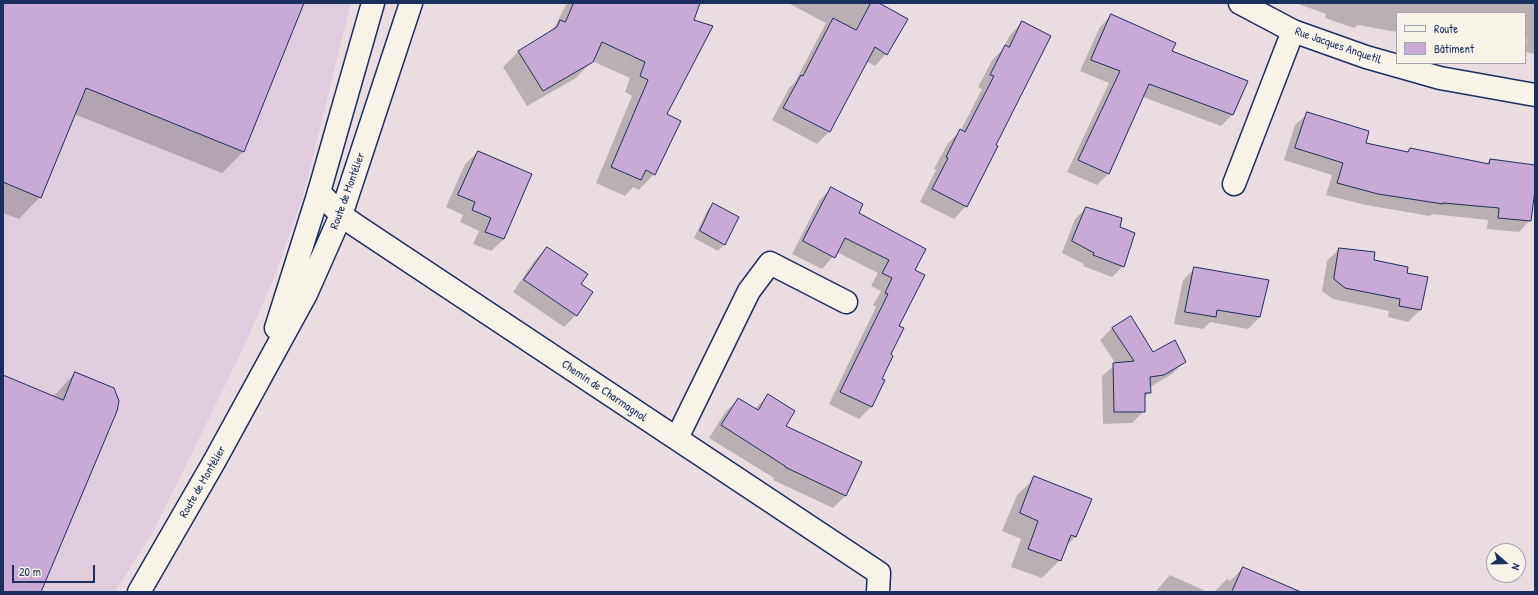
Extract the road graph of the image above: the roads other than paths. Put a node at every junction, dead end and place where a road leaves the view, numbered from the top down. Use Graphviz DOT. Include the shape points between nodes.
graph roads {
  1 [pos="373,3"];
  2 [pos="411,3"];
  3 [pos="1240,3"];
  4 [pos="1293,31"];
  5 [pos="1535,95"];
  6 [pos="1234,184"];
  7 [pos="319,192"];
  8 [pos="341,215"];
  9 [pos="846,302"];
  10 [pos="263,370"];
  11 [pos="677,438"];
  12 [pos="140,592"];
  13 [pos="878,592"];
  1 -- 7 [label="street, Route de Montélier"];
  2 -- 8 [label="street, Route de Montélier"];
  3 -- 4 [label="street, Rue Jacques Anquetil"];
  4 -- 5 [label="street, Rue Jacques Anquetil" via="1366,57 1440,78"];
  4 -- 6 [label="street"];
  7 -- 8 [label="street, Chemin de Charmagnol"];
  7 -- 10 [label="street, Route de Montélier"];
  8 -- 10 [label="street, Route de Montélier" via="306,294"];
  8 -- 11 [label="street, Chemin de Charmagnol"];
  9 -- 11 [label="street" via="770,263 749,291"];
  10 -- 12 [label="street, Route de Montélier"];
  11 -- 13 [label="street, Chemin de Charmagnol" via="878,572"];
}
